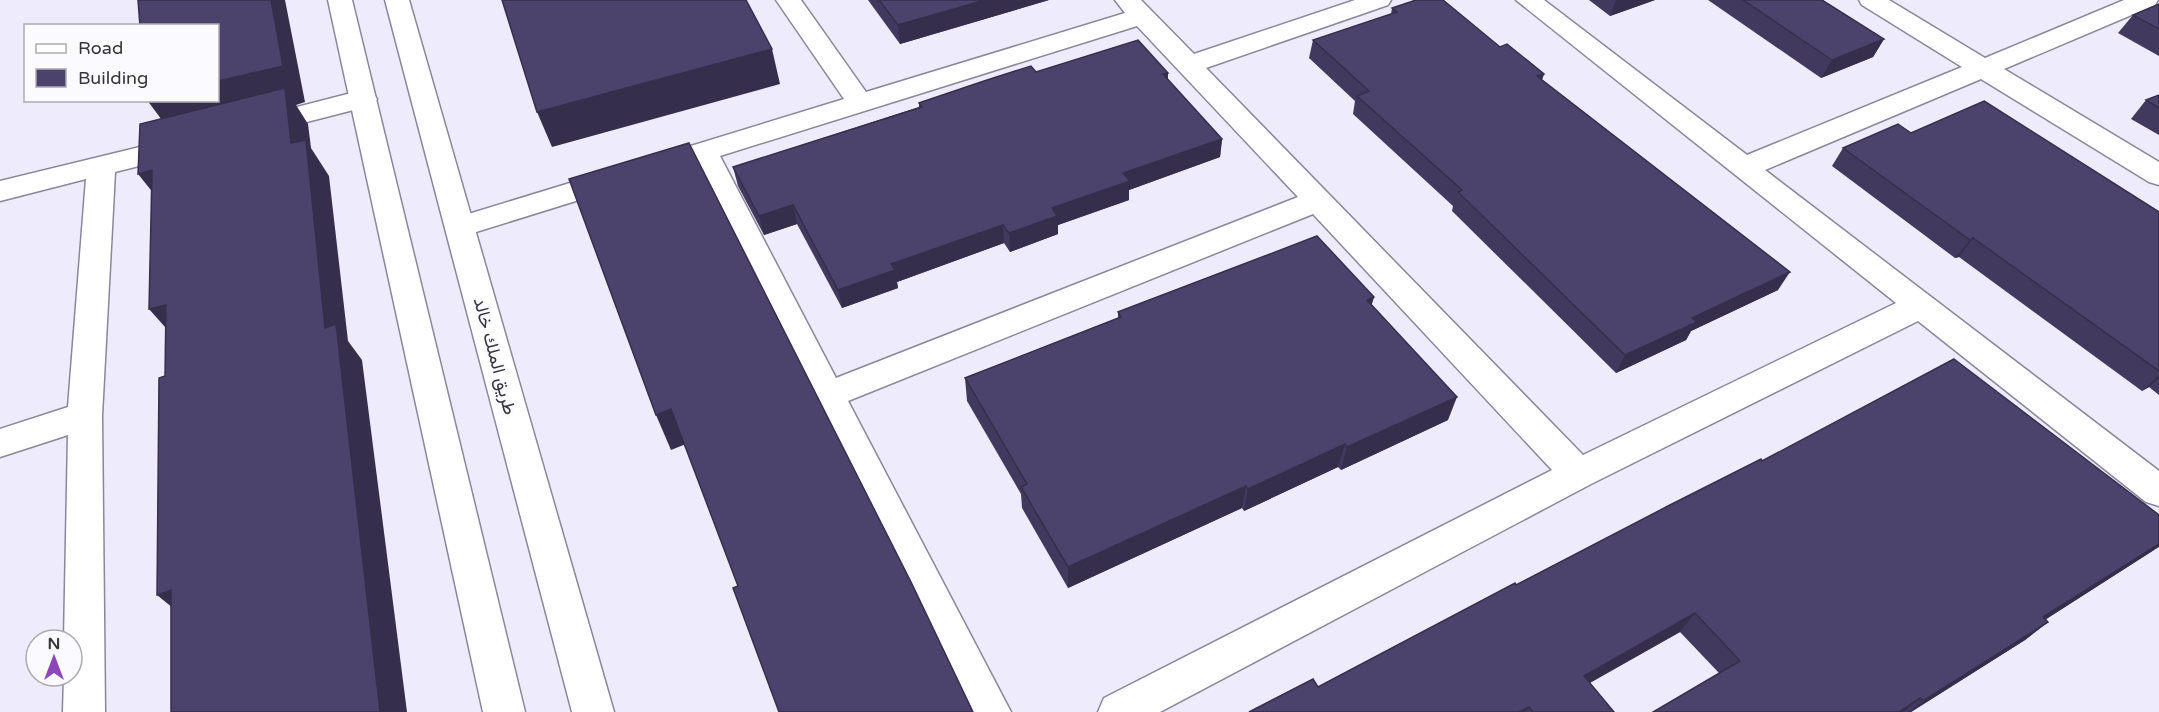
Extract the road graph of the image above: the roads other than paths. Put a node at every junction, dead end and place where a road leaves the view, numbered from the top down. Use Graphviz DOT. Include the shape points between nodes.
graph roads {
  1 [pos="340,0"];
  2 [pos="397,0"];
  3 [pos="788,0"];
  4 [pos="1379,0"];
  5 [pos="1528,0"];
  6 [pos="1871,0"];
  7 [pos="2146,0"];
  8 [pos="1134,8"];
  9 [pos="1188,65"];
  10 [pos="1984,69"];
  11 [pos="363,99"];
  12 [pos="860,103"];
  13 [pos="238,131"];
  14 [pos="203,140"];
  15 [pos="703,151"];
  16 [pos="101,166"];
  17 [pos="1743,168"];
  18 [pos="2159,175"];
  19 [pos="0,191"];
  20 [pos="1317,201"];
  21 [pos="460,227"];
  22 [pos="1919,306"];
  23 [pos="828,395"];
  24 [pos="85,416"];
  25 [pos="0,443"];
  26 [pos="1578,474"];
  27 [pos="2159,491"];
  28 [pos="84,712"];
  29 [pos="504,712"];
  30 [pos="594,712"];
  31 [pos="990,712"];
  32 [pos="1119,712"];
  1 -- 11 [label="street"];
  2 -- 21 [label="street, طريق الملك خالد"];
  3 -- 12 [label="street"];
  4 -- 9 [label="street"];
  5 -- 17 [label="street"];
  6 -- 10 [label="street"];
  7 -- 10 [label="street"];
  8 -- 9 [label="street"];
  8 -- 12 [label="street"];
  9 -- 20 [label="street"];
  10 -- 17 [label="street"];
  10 -- 18 [label="street"];
  11 -- 13 [label="street"];
  11 -- 29 [label="street"];
  12 -- 15 [label="street"];
  14 -- 16 [label="street"];
  15 -- 21 [label="street"];
  15 -- 23 [label="street"];
  16 -- 19 [label="street"];
  16 -- 24 [label="street"];
  17 -- 22 [label="street"];
  20 -- 23 [label="street"];
  20 -- 26 [label="street"];
  21 -- 30 [label="street, طريق الملك خالد"];
  22 -- 26 [label="street"];
  22 -- 27 [label="street"];
  23 -- 31 [label="street"];
  24 -- 25 [label="street"];
  24 -- 28 [label="street"];
  26 -- 32 [label="street"];
}
